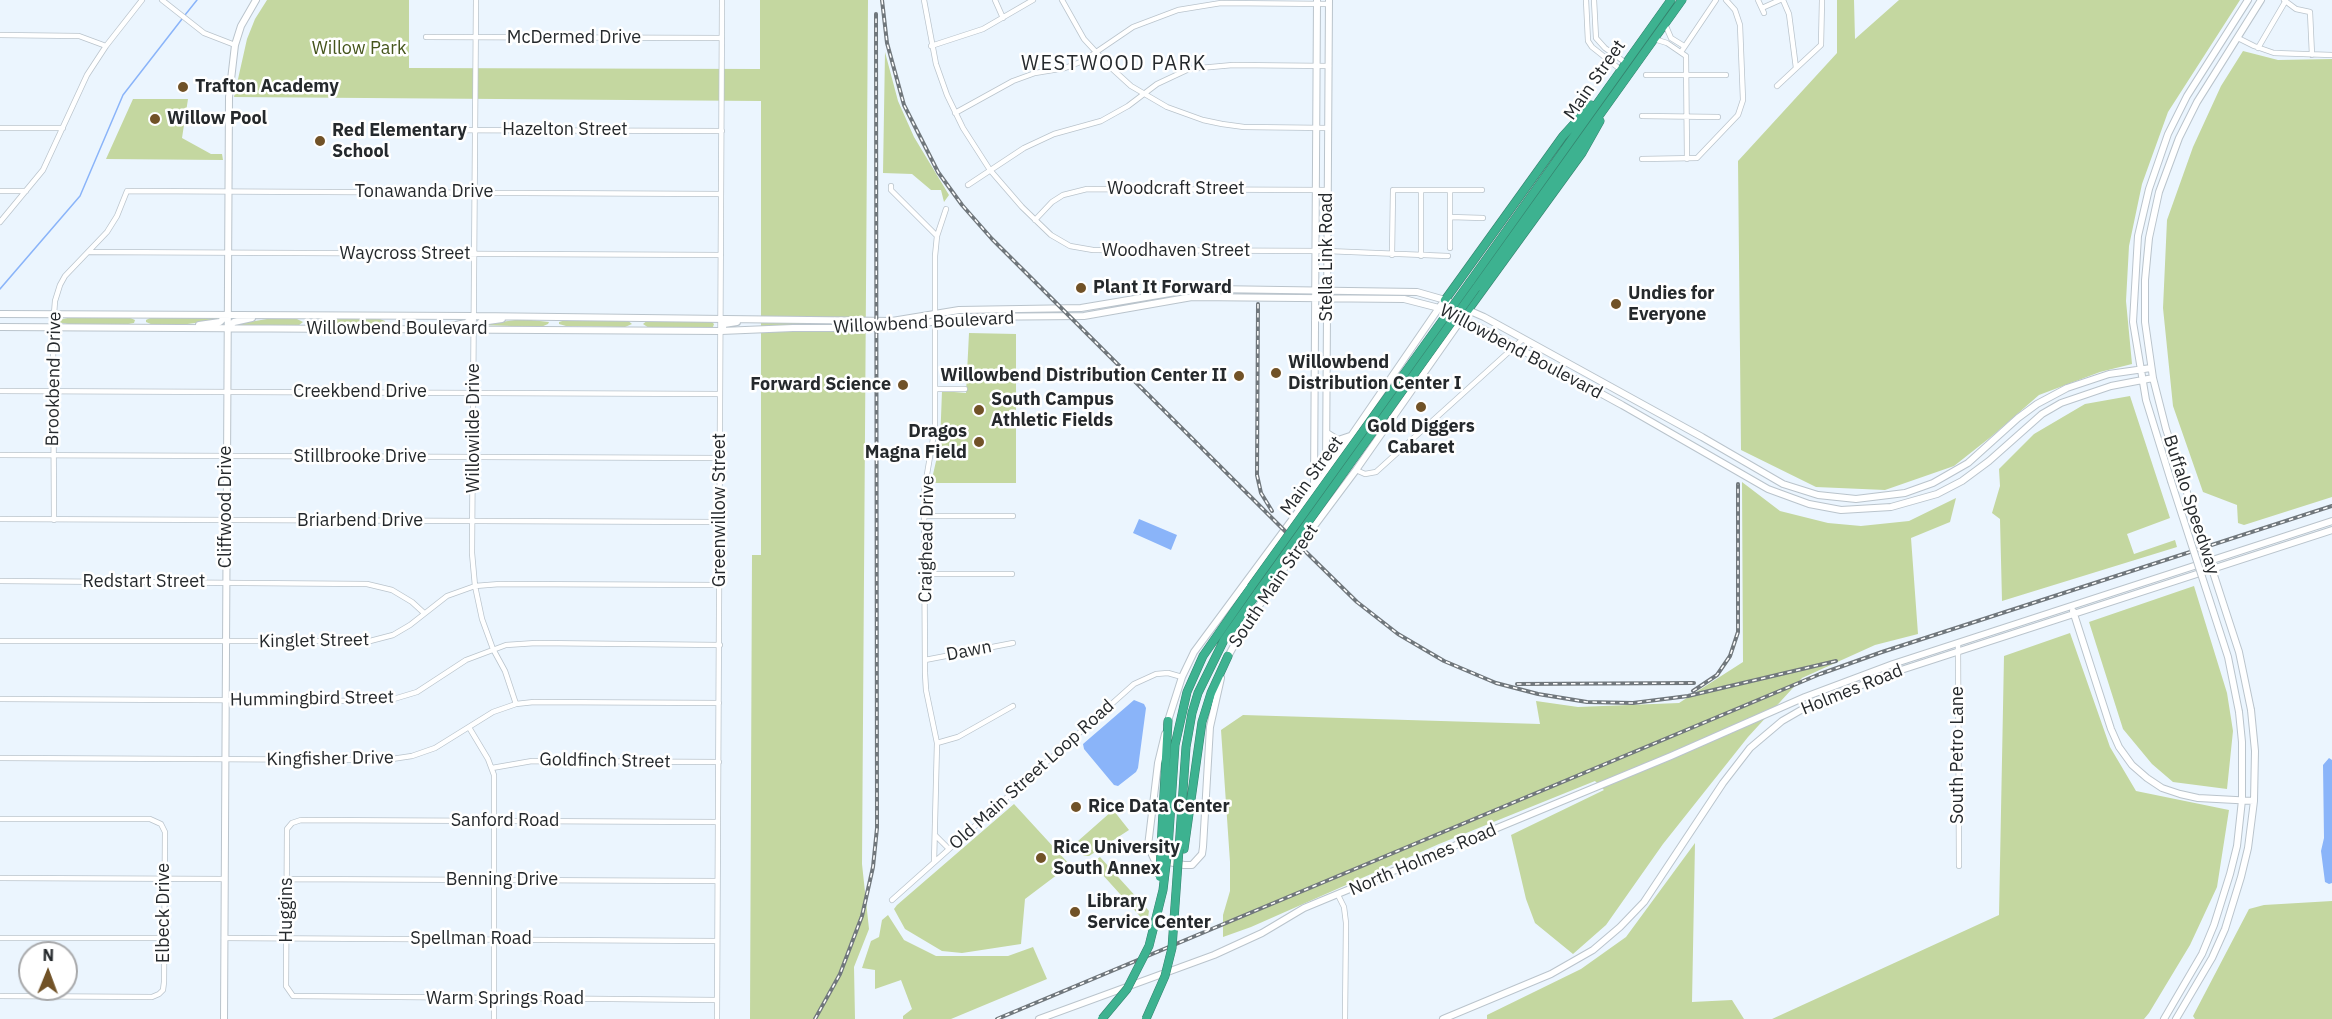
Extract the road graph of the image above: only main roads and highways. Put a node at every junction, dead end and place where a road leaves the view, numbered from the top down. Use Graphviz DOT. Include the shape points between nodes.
graph roads {
  1 [pos="256,0"];
  2 [pos="1671,0"];
  3 [pos="1682,0"];
  4 [pos="2248,0"];
  5 [pos="2261,0"];
  6 [pos="1317,2"];
  7 [pos="1329,2"];
  8 [pos="2228,32"];
  9 [pos="2238,38"];
  10 [pos="1625,70"];
  11 [pos="1615,79"];
  12 [pos="2180,109"];
  13 [pos="2191,113"];
  14 [pos="2149,189"];
  15 [pos="2159,192"];
  16 [pos="2134,279"];
  17 [pos="2145,280"];
  18 [pos="1457,282"];
  19 [pos="1475,288"];
  20 [pos="1213,289"];
  21 [pos="1315,290"];
  22 [pos="1327,290"];
  23 [pos="1391,290"];
  24 [pos="1213,297"];
  25 [pos="1315,298"];
  26 [pos="1327,298"];
  27 [pos="1391,298"];
  28 [pos="1445,300"];
  29 [pos="1439,308"];
  30 [pos="1468,310"];
  31 [pos="1081,312"];
  32 [pos="0,314"];
  33 [pos="140,315"];
  34 [pos="227,315"];
  35 [pos="265,315"];
  36 [pos="309,316"];
  37 [pos="390,316"];
  38 [pos="475,316"];
  39 [pos="520,317"];
  40 [pos="554,317"];
  41 [pos="637,317"];
  42 [pos="1462,318"];
  43 [pos="754,319"];
  44 [pos="793,324"];
  45 [pos="1427,325"];
  46 [pos="0,327"];
  47 [pos="140,328"];
  48 [pos="184,328"];
  49 [pos="227,328"];
  50 [pos="309,329"];
  51 [pos="391,329"];
  52 [pos="434,329"];
  53 [pos="474,329"];
  54 [pos="554,329"];
  55 [pos="638,330"];
  56 [pos="721,331"];
  57 [pos="1449,337"];
  58 [pos="2151,368"];
  59 [pos="2140,369"];
  60 [pos="1578,370"];
  61 [pos="1574,378"];
  62 [pos="2153,378"];
  63 [pos="2142,380"];
  64 [pos="2067,388"];
  65 [pos="1628,396"];
  66 [pos="1314,398"];
  67 [pos="1327,398"];
  68 [pos="2072,398"];
  69 [pos="1622,405"];
  70 [pos="1327,433"];
  71 [pos="1350,435"];
  72 [pos="1702,437"];
  73 [pos="1997,437"];
  74 [pos="2004,446"];
  75 [pos="1698,448"];
  76 [pos="1326,470"];
  77 [pos="1774,480"];
  78 [pos="1933,483"];
  79 [pos="1314,489"];
  80 [pos="1768,489"];
  81 [pos="1937,494"];
  82 [pos="1856,499"];
  83 [pos="1857,510"];
  84 [pos="1297,512"];
  85 [pos="1324,514"];
  86 [pos="2332,521"];
  87 [pos="1316,525"];
  88 [pos="2332,530"];
  89 [pos="2280,538"];
  90 [pos="2283,546"];
  91 [pos="1255,589"];
  92 [pos="2071,606"];
  93 [pos="2074,614"];
  94 [pos="1228,656"];
  95 [pos="1805,697"];
  96 [pos="1168,721"];
  97 [pos="2242,800"];
  98 [pos="2254,801"];
  99 [pos="1165,848"];
  100 [pos="1181,849"];
  101 [pos="2217,916"];
  102 [pos="2228,920"];
  103 [pos="224,1019"];
  104 [pos="1039,1019"];
  105 [pos="1102,1019"];
  106 [pos="1146,1019"];
  107 [pos="1443,1019"];
  108 [pos="2164,1019"];
  109 [pos="2176,1019"];
  1 -- 34 [label="main road, Cliffwood Drive" via="235,45 229,97"];
  2 -- 10 [label="highway, Main Street"];
  3 -- 10 [label="highway, Main Street"];
  4 -- 8 [label="main road, Buffalo Speedway"];
  5 -- 9 [label="main road, Buffalo Speedway"];
  6 -- 21 [label="main road, Stella Link Road"];
  7 -- 22 [label="main road, Stella Link Road"];
  8 -- 9 [label="main road"];
  8 -- 12 [label="main road, Buffalo Speedway"];
  9 -- 13 [label="main road, Buffalo Speedway"];
  10 -- 11 [label="highway, Main Street"];
  10 -- 19 [label="highway, Main Street"];
  11 -- 18 [label="highway" via="1563,136"];
  11 -- 19 [label="highway, Main Street"];
  12 -- 13 [label="main road"];
  12 -- 14 [label="main road, Buffalo Speedway"];
  13 -- 15 [label="main road, Buffalo Speedway"];
  14 -- 15 [label="main road"];
  14 -- 16 [label="main road, Buffalo Speedway" via="2138,236"];
  15 -- 17 [label="main road, Buffalo Speedway"];
  16 -- 17 [label="main road"];
  16 -- 59 [label="main road, Buffalo Speedway" via="2133,322"];
  17 -- 58 [label="main road, Buffalo Speedway"];
  18 -- 19 [label="highway" via="1460,291 1472,296"];
  18 -- 28 [label="highway"];
  19 -- 30 [label="highway"];
  19 -- 91 [label="highway, Main Street, bridge"];
  20 -- 21 [label="main road, Willowbend Boulevard"];
  20 -- 24 [label="main road"];
  20 -- 31 [label="main road, Willowbend Boulevard" via="1176,292"];
  21 -- 22 [label="main road, Willowbend Boulevard"];
  21 -- 25 [label="main road, Stella Link Road"];
  22 -- 23 [label="main road, Willowbend Boulevard"];
  22 -- 26 [label="main road, Stella Link Road"];
  23 -- 27 [label="main road"];
  23 -- 28 [label="main road, Willowbend Boulevard"];
  24 -- 25 [label="main road, Willowbend Boulevard"];
  24 -- 31 [label="main road, Willowbend Boulevard"];
  25 -- 26 [label="main road, Willowbend Boulevard"];
  25 -- 66 [label="main road, Stella Link Road"];
  26 -- 27 [label="main road, Willowbend Boulevard"];
  26 -- 67 [label="main road, Stella Link Road"];
  27 -- 29 [label="main road, Willowbend Boulevard"];
  28 -- 29 [label="main road, South Main Street"];
  28 -- 30 [label="main road, Willowbend Boulevard"];
  29 -- 42 [label="main road, Willowbend Boulevard"];
  29 -- 45 [label="main road, South Main Street"];
  30 -- 42 [label="main road, South Main Street"];
  30 -- 60 [label="main road, Willowbend Boulevard"];
  31 -- 44 [label="main road, Willowbend Boulevard"];
  32 -- 33 [label="main road, Willowbend Boulevard"];
  33 -- 34 [label="main road, Willowbend Boulevard"];
  33 -- 47 [label="main road"];
  34 -- 35 [label="main road, Willowbend Boulevard"];
  34 -- 48 [label="main road" via="219,322"];
  34 -- 49 [label="main road, Cliffwood Drive"];
  35 -- 36 [label="main road, Willowbend Boulevard"];
  35 -- 49 [label="main road" via="234,322"];
  36 -- 37 [label="main road, Willowbend Boulevard"];
  36 -- 50 [label="main road"];
  37 -- 38 [label="main road, Willowbend Boulevard"];
  37 -- 51 [label="main road"];
  38 -- 39 [label="main road, Willowbend Boulevard"];
  38 -- 52 [label="main road"];
  39 -- 40 [label="main road, Willowbend Boulevard"];
  39 -- 53 [label="main road" via="481,322"];
  40 -- 41 [label="main road, Willowbend Boulevard"];
  40 -- 54 [label="main road"];
  41 -- 43 [label="main road, Willowbend Boulevard"];
  41 -- 55 [label="main road"];
  42 -- 57 [label="main road, South Main Street"];
  42 -- 61 [label="main road, Willowbend Boulevard"];
  43 -- 44 [label="main road, Willowbend Boulevard"];
  43 -- 56 [label="main road" via="724,324"];
  44 -- 56 [label="main road, Willowbend Boulevard"];
  45 -- 57 [label="main road" via="1437,321 1447,326"];
  45 -- 71 [label="main road, South Main Street"];
  46 -- 47 [label="main road, Willowbend Boulevard"];
  47 -- 48 [label="main road, Willowbend Boulevard"];
  48 -- 49 [label="main road, Willowbend Boulevard"];
  49 -- 50 [label="main road, Willowbend Boulevard"];
  49 -- 103 [label="main road, Cliffwood Drive"];
  50 -- 51 [label="main road, Willowbend Boulevard"];
  51 -- 52 [label="main road, Willowbend Boulevard"];
  52 -- 53 [label="main road, Willowbend Boulevard"];
  53 -- 54 [label="main road, Willowbend Boulevard"];
  54 -- 55 [label="main road, Willowbend Boulevard"];
  55 -- 56 [label="main road, Willowbend Boulevard"];
  57 -- 85 [label="main road, South Main Street"];
  58 -- 59 [label="main road, Willowbend Boulevard"];
  58 -- 62 [label="main road, Buffalo Speedway"];
  59 -- 63 [label="main road, Buffalo Speedway"];
  59 -- 64 [label="main road, Willowbend Boulevard"];
  60 -- 61 [label="main road"];
  60 -- 65 [label="main road, Willowbend Boulevard"];
  61 -- 69 [label="main road, Willowbend Boulevard"];
  62 -- 63 [label="main road, Willowbend Boulevard"];
  62 -- 98 [label="main road, Buffalo Speedway, bridge" via="2246,680 2255,751"];
  63 -- 68 [label="main road, Willowbend Boulevard"];
  63 -- 97 [label="main road, Buffalo Speedway, bridge" via="2155,433 2228,657 2242,742"];
  64 -- 68 [label="main road"];
  64 -- 73 [label="main road, Willowbend Boulevard" via="2037,404"];
  65 -- 69 [label="main road"];
  65 -- 72 [label="main road, Willowbend Boulevard"];
  66 -- 67 [label="main road"];
  66 -- 79 [label="main road, Stella Link Road"];
  67 -- 70 [label="main road, Stella Link Road"];
  68 -- 74 [label="main road, Willowbend Boulevard" via="2042,414"];
  69 -- 75 [label="main road, Willowbend Boulevard"];
  70 -- 71 [label="main road" via="1338,440"];
  70 -- 76 [label="main road, Stella Link Road"];
  71 -- 76 [label="main road, South Main Street"];
  72 -- 75 [label="main road"];
  72 -- 77 [label="main road, Willowbend Boulevard"];
  73 -- 74 [label="main road"];
  73 -- 78 [label="main road, Willowbend Boulevard" via="1968,463"];
  74 -- 81 [label="main road, Willowbend Boulevard" via="1962,481"];
  75 -- 80 [label="main road, Willowbend Boulevard"];
  76 -- 79 [label="main road, South Main Street"];
  76 -- 85 [label="main road, Stella Link Road"];
  77 -- 80 [label="main road"];
  77 -- 82 [label="main road, Willowbend Boulevard" via="1808,492"];
  78 -- 81 [label="main road"];
  78 -- 82 [label="main road, Willowbend Boulevard" via="1905,493"];
  79 -- 84 [label="main road, South Main Street"];
  80 -- 83 [label="main road, Willowbend Boulevard" via="1809,504"];
  81 -- 83 [label="main road, Willowbend Boulevard" via="1891,507"];
  82 -- 83 [label="main road"];
  84 -- 87 [label="main road"];
  84 -- 96 [label="main road, South Main Street" via="1194,652"];
  85 -- 87 [label="main road, South Main Street"];
  86 -- 89 [label="main road, Holmes Road"];
  87 -- 94 [label="main road, South Main Street"];
  88 -- 90 [label="main road, Holmes Road"];
  89 -- 90 [label="main road"];
  89 -- 92 [label="main road, Holmes Road"];
  90 -- 93 [label="main road, Holmes Road"];
  91 -- 99 [label="highway, Main Street" via="1203,656 1187,692 1175,745"];
  91 -- 100 [label="highway, Main Street" via="1219,649 1192,713 1186,747"];
  92 -- 93 [label="main road"];
  92 -- 95 [label="main road, Holmes Road"];
  93 -- 97 [label="main road" via="2111,729 2132,765 2162,788 2180,794"];
  93 -- 107 [label="main road, Holmes Road" via="1895,672 1808,706 1782,721 1750,747 1644,902 1620,927 1593,950 1551,974"];
  94 -- 96 [label="main road, South Main Street" via="1210,727 1202,854 1192,864 1154,859 1148,846 1158,763"];
  94 -- 100 [label="highway" via="1202,722"];
  95 -- 104 [label="main road, North Holmes Road" via="1305,908 1214,955"];
  96 -- 99 [label="highway"];
  97 -- 98 [label="main road"];
  97 -- 101 [label="main road, Buffalo Speedway" via="2237,846"];
  98 -- 102 [label="main road, Buffalo Speedway" via="2248,848"];
  99 -- 105 [label="highway, bridge" via="1159,915 1142,964"];
  100 -- 106 [label="highway, bridge" via="1172,948 1165,976"];
  101 -- 102 [label="main road"];
  101 -- 108 [label="main road, Buffalo Speedway" via="2198,961"];
  102 -- 109 [label="main road, Buffalo Speedway" via="2200,980"];
}
